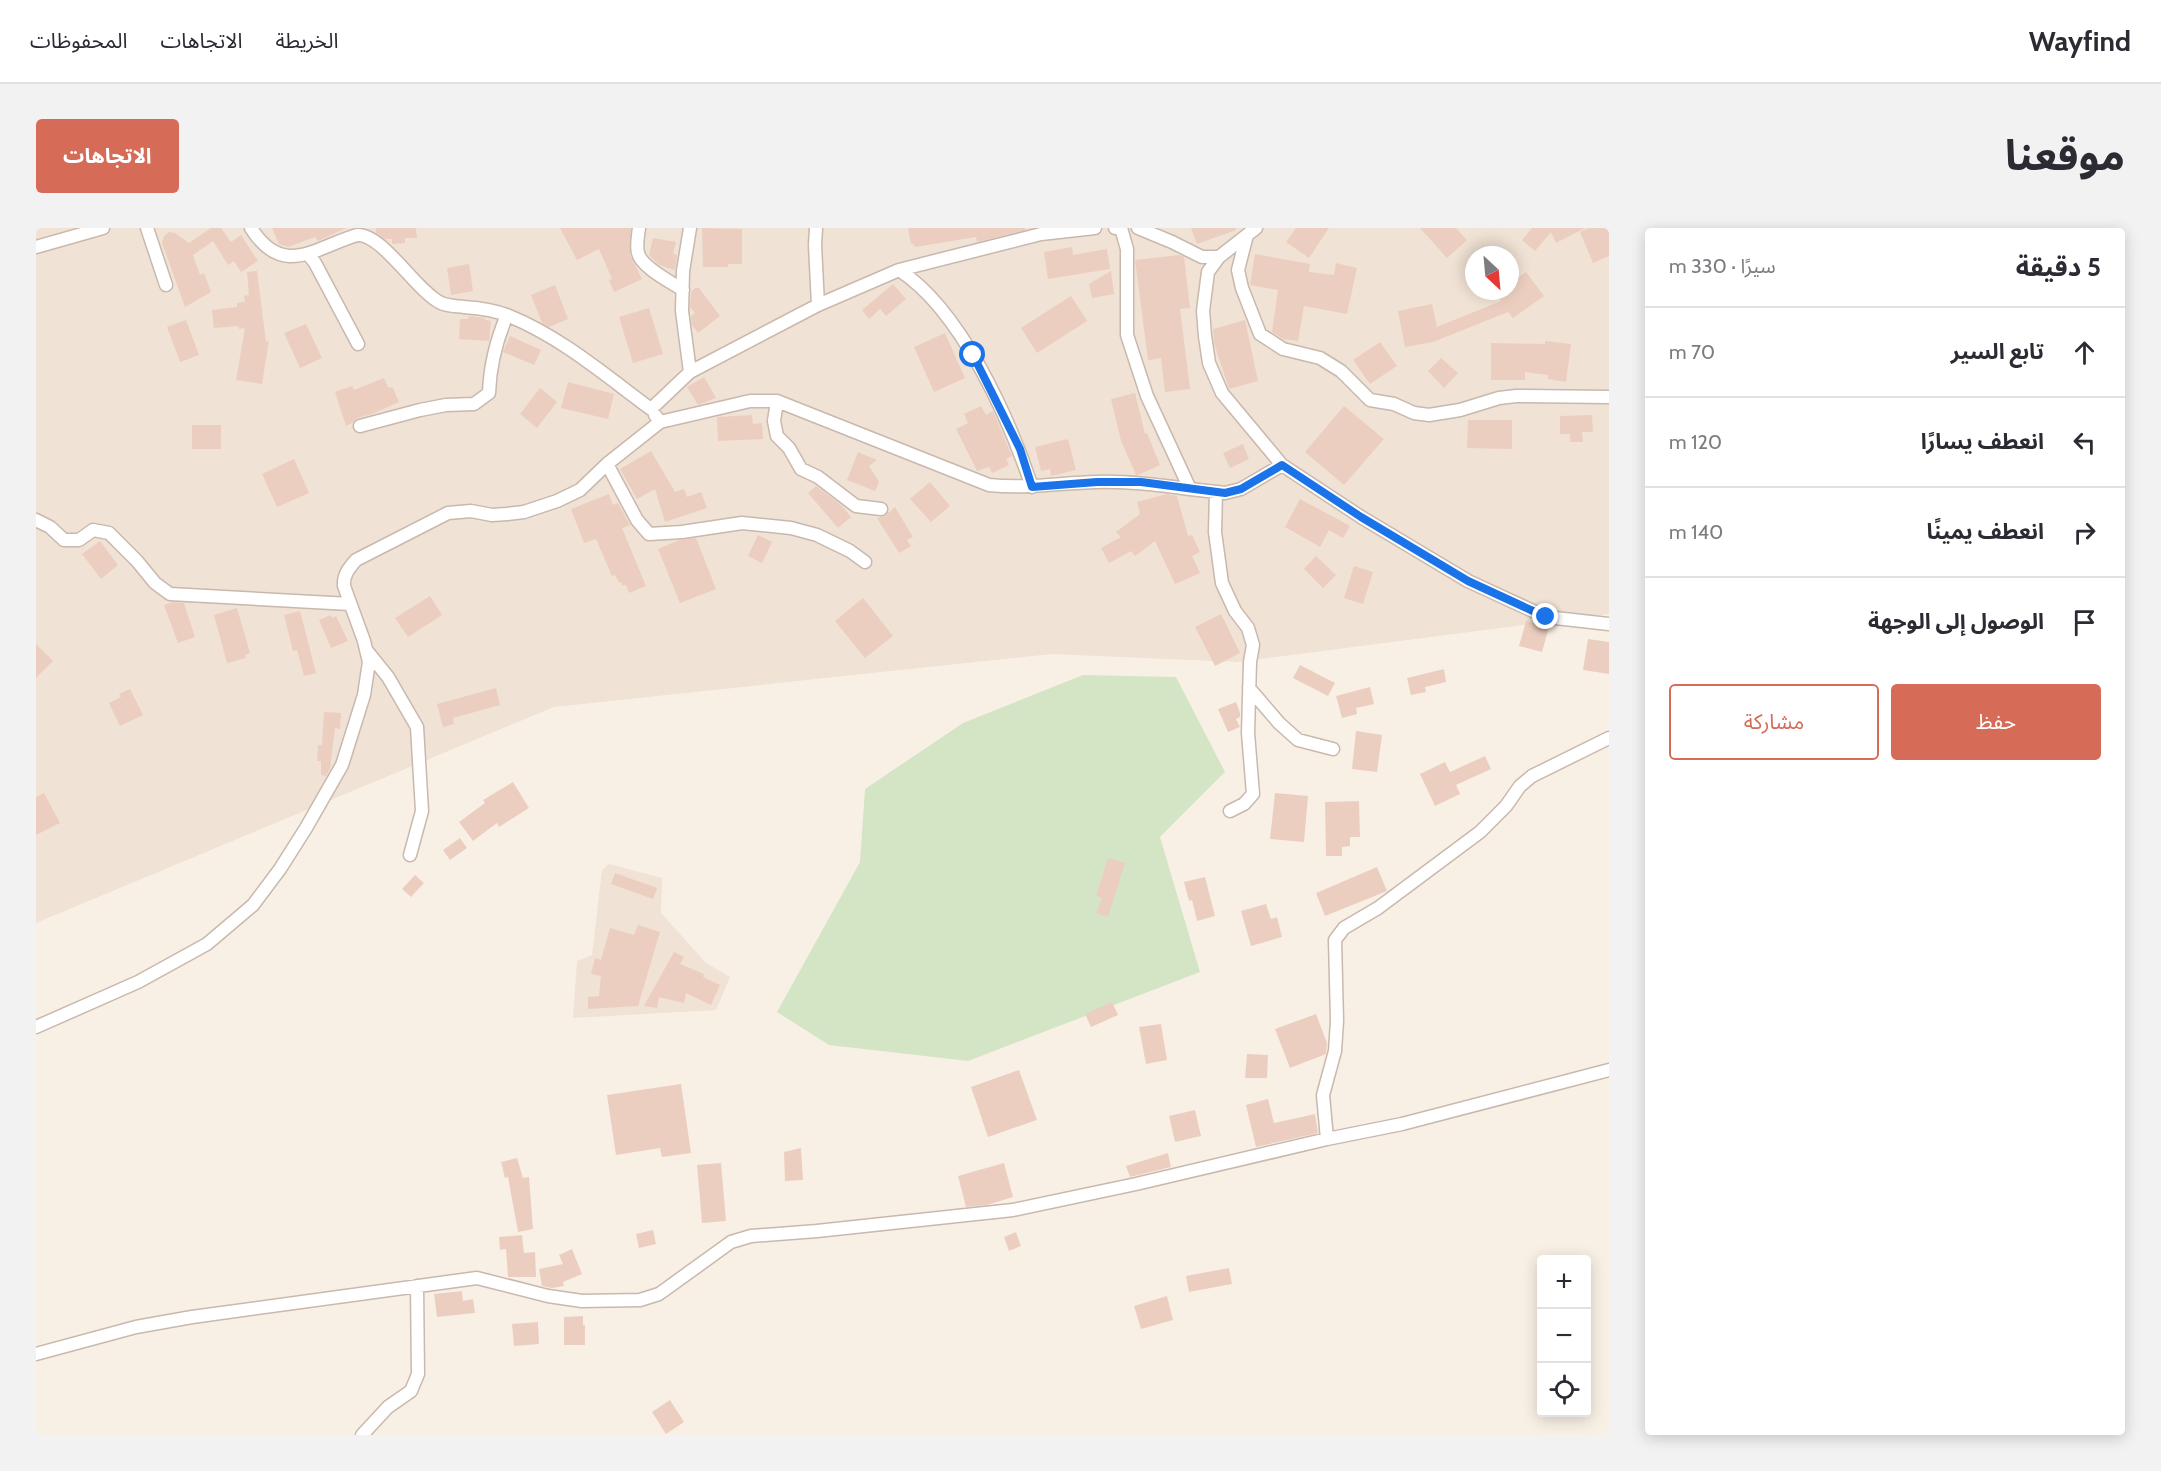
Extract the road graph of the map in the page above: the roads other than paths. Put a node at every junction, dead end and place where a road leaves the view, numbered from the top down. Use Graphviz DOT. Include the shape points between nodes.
graph roads {
  1 [pos="102,228"];
  2 [pos="147,228"];
  3 [pos="251,228"];
  4 [pos="639,228"];
  5 [pos="690,228"];
  6 [pos="816,228"];
  7 [pos="1095,228"];
  8 [pos="1115,228"];
  9 [pos="1138,228"];
  10 [pos="1251,231"];
  11 [pos="36,247"];
  12 [pos="308,254"];
  13 [pos="1219,257"];
  14 [pos="899,270"];
  15 [pos="166,285"];
  16 [pos="683,290"];
  17 [pos="818,305"];
  18 [pos="507,315"];
  19 [pos="358,344"];
  20 [pos="690,372"];
  21 [pos="1609,397"];
  22 [pos="777,402"];
  23 [pos="651,409"];
  24 [pos="660,422"];
  25 [pos="360,426"];
  26 [pos="607,464"];
  27 [pos="1282,465"];
  28 [pos="1032,487"];
  29 [pos="1190,489"];
  30 [pos="1216,492"];
  31 [pos="881,509"];
  32 [pos="36,520"];
  33 [pos="865,562"];
  34 [pos="350,604"];
  35 [pos="1609,624"];
  36 [pos="367,651"];
  37 [pos="1249,688"];
  38 [pos="1609,738"];
  39 [pos="1333,749"];
  40 [pos="1230,811"];
  41 [pos="410,855"];
  42 [pos="36,1027"];
  43 [pos="1609,1070"];
  44 [pos="1327,1138"];
  45 [pos="417,1286"];
  46 [pos="36,1354"];
  47 [pos="362,1435"];
  1 -- 11 [label="street"];
  2 -- 15 [label="street"];
  3 -- 12 [label="street" via="274,252"];
  4 -- 16 [label="street" via="639,256"];
  5 -- 16 [label="street"];
  6 -- 17 [label="street"];
  7 -- 14 [label="street" via="1041,234"];
  8 -- 29 [label="street" via="1121,228 1126,249 1127,335 1147,396"];
  9 -- 13 [label="street" via="1202,257"];
  10 -- 13 [label="street"];
  10 -- 21 [label="street" via="1238,270 1260,334 1283,349 1320,358 1341,371 1370,400 1429,415 1516,396"];
  12 -- 18 [label="street" via="363,234 388,253 427,294 443,304"];
  12 -- 19 [label="street"];
  13 -- 27 [label="street" via="1208,272 1204,304 1209,363 1222,393"];
  14 -- 17 [label="street"];
  14 -- 28 [label="street" via="912,278 955,326 973,355 1020,449"];
  16 -- 20 [label="street"];
  17 -- 20 [label="street"];
  18 -- 23 [label="street" via="571,351"];
  18 -- 25 [label="street" via="495,344 489,393 474,404 420,410"];
  20 -- 23 [label="street"];
  22 -- 24 [label="street" via="750,400"];
  22 -- 28 [label="street" via="989,485"];
  22 -- 31 [label="street" via="777,436 801,469 856,506"];
  23 -- 24 [label="street"];
  24 -- 26 [label="street"];
  26 -- 33 [label="street" via="649,534 742,523 791,528 817,535"];
  26 -- 34 [label="street" via="580,490 557,501 507,514 448,513 367,553 345,575"];
  27 -- 30 [label="street" via="1241,489"];
  27 -- 35 [label="street" via="1468,581 1546,617"];
  28 -- 29 [label="street" via="1141,482"];
  29 -- 30 [label="street"];
  30 -- 37 [label="street" via="1215,532 1222,583 1252,637"];
  32 -- 34 [label="street" via="64,540 79,540 93,530 109,533 154,583 170,594"];
  34 -- 36 [label="street"];
  36 -- 41 [label="street" via="388,677 417,728 422,811"];
  36 -- 42 [label="street" via="364,694 342,765 280,869 253,905 207,944 138,982"];
  37 -- 39 [label="street" via="1298,740"];
  37 -- 40 [label="street" via="1253,794"];
  38 -- 44 [label="street" via="1532,776 1480,832 1378,908 1344,928 1335,940 1335,1051 1323,1095"];
  43 -- 44 [label="street" via="1402,1124"];
  44 -- 45 [label="street" via="1013,1210 751,1236 731,1242 659,1294 640,1300 582,1301 477,1278"];
  45 -- 46 [label="street" via="136,1327"];
  45 -- 47 [label="street" via="418,1374 411,1391 388,1407"];
}
